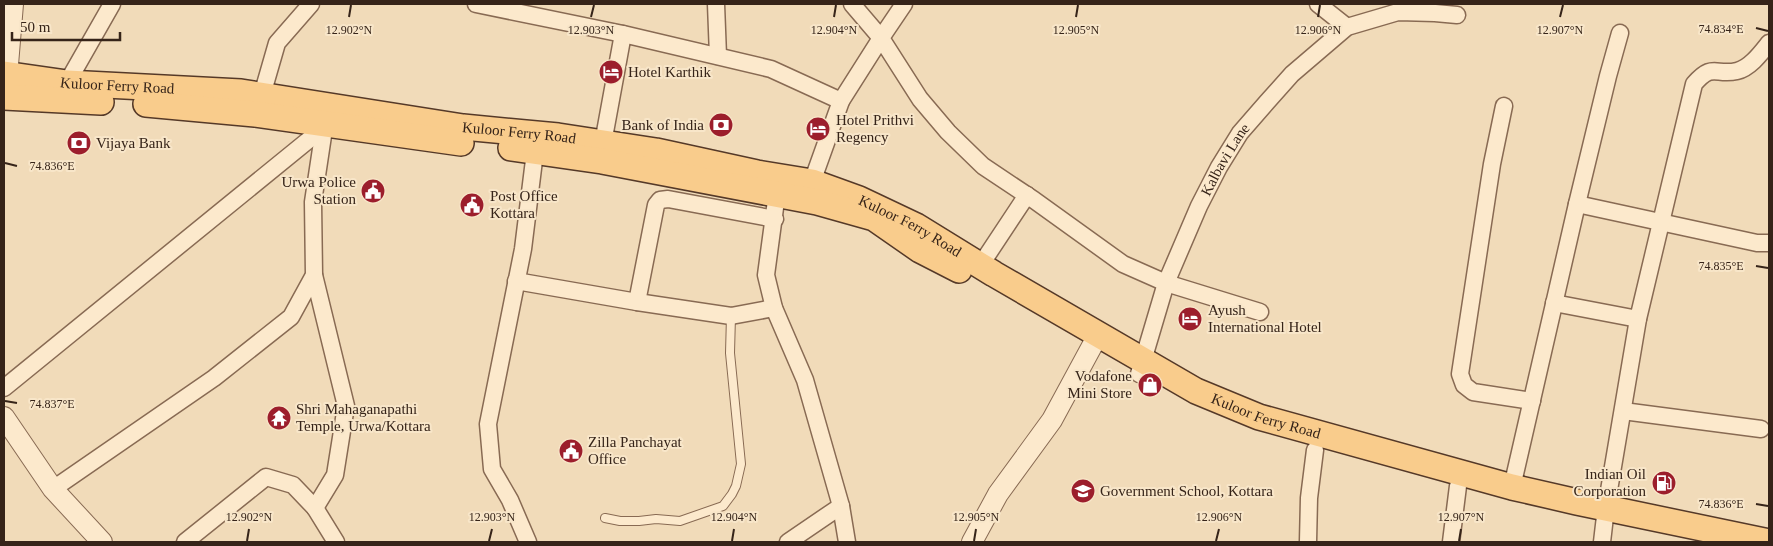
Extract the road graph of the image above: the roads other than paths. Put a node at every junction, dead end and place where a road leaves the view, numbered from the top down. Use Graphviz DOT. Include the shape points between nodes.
graph roads {
  1 [pos="13,4"];
  2 [pos="112,4"];
  3 [pos="311,4"];
  4 [pos="476,4"];
  5 [pos="716,4"];
  6 [pos="852,4"];
  7 [pos="904,4"];
  8 [pos="1318,4"];
  9 [pos="1457,16"];
  10 [pos="1347,27"];
  11 [pos="1620,33"];
  12 [pos="623,34"];
  13 [pos="881,38"];
  14 [pos="1769,43"];
  15 [pos="718,56"];
  16 [pos="67,83"];
  17 [pos="5,86"];
  18 [pos="262,95"];
  19 [pos="841,101"];
  20 [pos="1504,106"];
  21 [pos="326,127"];
  22 [pos="536,142"];
  23 [pos="603,143"];
  24 [pos="812,182"];
  25 [pos="777,194"];
  26 [pos="1027,195"];
  27 [pos="1578,204"];
  28 [pos="775,219"];
  29 [pos="1661,221"];
  30 [pos="1769,243"];
  31 [pos="980,266"];
  32 [pos="314,275"];
  33 [pos="516,281"];
  34 [pos="1166,283"];
  35 [pos="637,302"];
  36 [pos="1554,304"];
  37 [pos="774,308"];
  38 [pos="1260,312"];
  39 [pos="731,316"];
  40 [pos="1638,319"];
  41 [pos="1094,341"];
  42 [pos="1141,367"];
  43 [pos="4,388"];
  44 [pos="1532,401"];
  45 [pos="1623,411"];
  46 [pos="4,417"];
  47 [pos="1761,429"];
  48 [pos="1315,450"];
  49 [pos="1458,486"];
  50 [pos="1512,487"];
  51 [pos="53,489"];
  52 [pos="840,506"];
  53 [pos="315,508"];
  54 [pos="605,518"];
  55 [pos="1604,524"];
  56 [pos="102,542"];
  57 [pos="185,542"];
  58 [pos="336,542"];
  59 [pos="528,542"];
  60 [pos="788,542"];
  61 [pos="847,542"];
  62 [pos="972,542"];
  63 [pos="1308,542"];
  64 [pos="1451,542"];
  65 [pos="1699,542"];
  66 [pos="1769,542"];
  1 -- 17 [label="street"];
  2 -- 16 [label="street"];
  3 -- 18 [label="street" via="276,43"];
  4 -- 12 [label="street"];
  5 -- 15 [label="street"];
  6 -- 13 [label="street"];
  7 -- 13 [label="street"];
  8 -- 10 [label="street"];
  9 -- 10 [label="street" via="1398,12"];
  10 -- 34 [label="street, Kalbavi Lane" via="1292,74 1240,133 1200,206"];
  11 -- 27 [label="street"];
  12 -- 15 [label="street"];
  12 -- 23 [label="street"];
  13 -- 19 [label="street"];
  13 -- 26 [label="street" via="920,99 948,132 983,166"];
  14 -- 29 [label="street" via="1746,68 1736,72 1711,70 1694,84"];
  15 -- 19 [label="street" via="771,69"];
  16 -- 17 [label="main road, Kuloor Ferry Road"];
  16 -- 18 [label="main road, Kuloor Ferry Road"];
  17 -- 21 [label="main road, Kuloor Ferry Road" via="255,114"];
  18 -- 22 [label="main road, Kuloor Ferry Road"];
  19 -- 24 [label="street"];
  20 -- 44 [label="street" via="1460,374 1464,385 1473,392"];
  21 -- 22 [label="main road, Kuloor Ferry Road" via="416,137"];
  21 -- 32 [label="street" via="313,202"];
  21 -- 43 [label="street"];
  22 -- 23 [label="main road, Kuloor Ferry Road"];
  22 -- 25 [label="main road, Kuloor Ferry Road" via="602,161"];
  22 -- 33 [label="street"];
  23 -- 24 [label="main road, Kuloor Ferry Road"];
  24 -- 31 [label="main road, Kuloor Ferry Road" via="859,199 916,226"];
  25 -- 28 [label="street"];
  25 -- 41 [label="main road, Kuloor Ferry Road" via="874,218 920,250"];
  26 -- 31 [label="street"];
  26 -- 34 [label="street" via="1123,264"];
  27 -- 29 [label="street"];
  27 -- 36 [label="street"];
  28 -- 35 [label="street" via="660,200 656,205"];
  28 -- 37 [label="street" via="766,275"];
  29 -- 30 [label="street"];
  29 -- 40 [label="street"];
  31 -- 41 [label="main road, Kuloor Ferry Road"];
  32 -- 51 [label="street" via="291,317 214,378"];
  32 -- 53 [label="street" via="346,406 335,475"];
  33 -- 35 [label="street"];
  33 -- 59 [label="street" via="488,424 492,469"];
  34 -- 38 [label="street"];
  34 -- 42 [label="street, Kalbavi Lane"];
  35 -- 39 [label="street"];
  36 -- 40 [label="street"];
  36 -- 44 [label="street"];
  37 -- 39 [label="street"];
  37 -- 52 [label="street" via="805,380"];
  39 -- 54 [label="lane" via="730,353 741,464 732,494 723,506 680,521"];
  40 -- 45 [label="street"];
  41 -- 42 [label="main road, Kuloor Ferry Road"];
  41 -- 62 [label="street" via="1052,420 998,494"];
  42 -- 48 [label="main road, Kuloor Ferry Road" via="1188,404 1280,441"];
  42 -- 50 [label="main road, Kuloor Ferry Road" via="1259,417"];
  44 -- 50 [label="street"];
  45 -- 47 [label="street"];
  45 -- 55 [label="street"];
  46 -- 51 [label="street"];
  48 -- 49 [label="main road, Kuloor Ferry Road"];
  48 -- 63 [label="street"];
  49 -- 55 [label="main road, Kuloor Ferry Road"];
  49 -- 64 [label="street"];
  50 -- 55 [label="main road, Kuloor Ferry Road"];
  51 -- 56 [label="street"];
  52 -- 60 [label="street"];
  52 -- 61 [label="street"];
  53 -- 57 [label="street" via="293,485 266,477"];
  53 -- 58 [label="street"];
  55 -- 65 [label="main road, Kuloor Ferry Road"];
  55 -- 66 [label="main road, Kuloor Ferry Road"];
}
